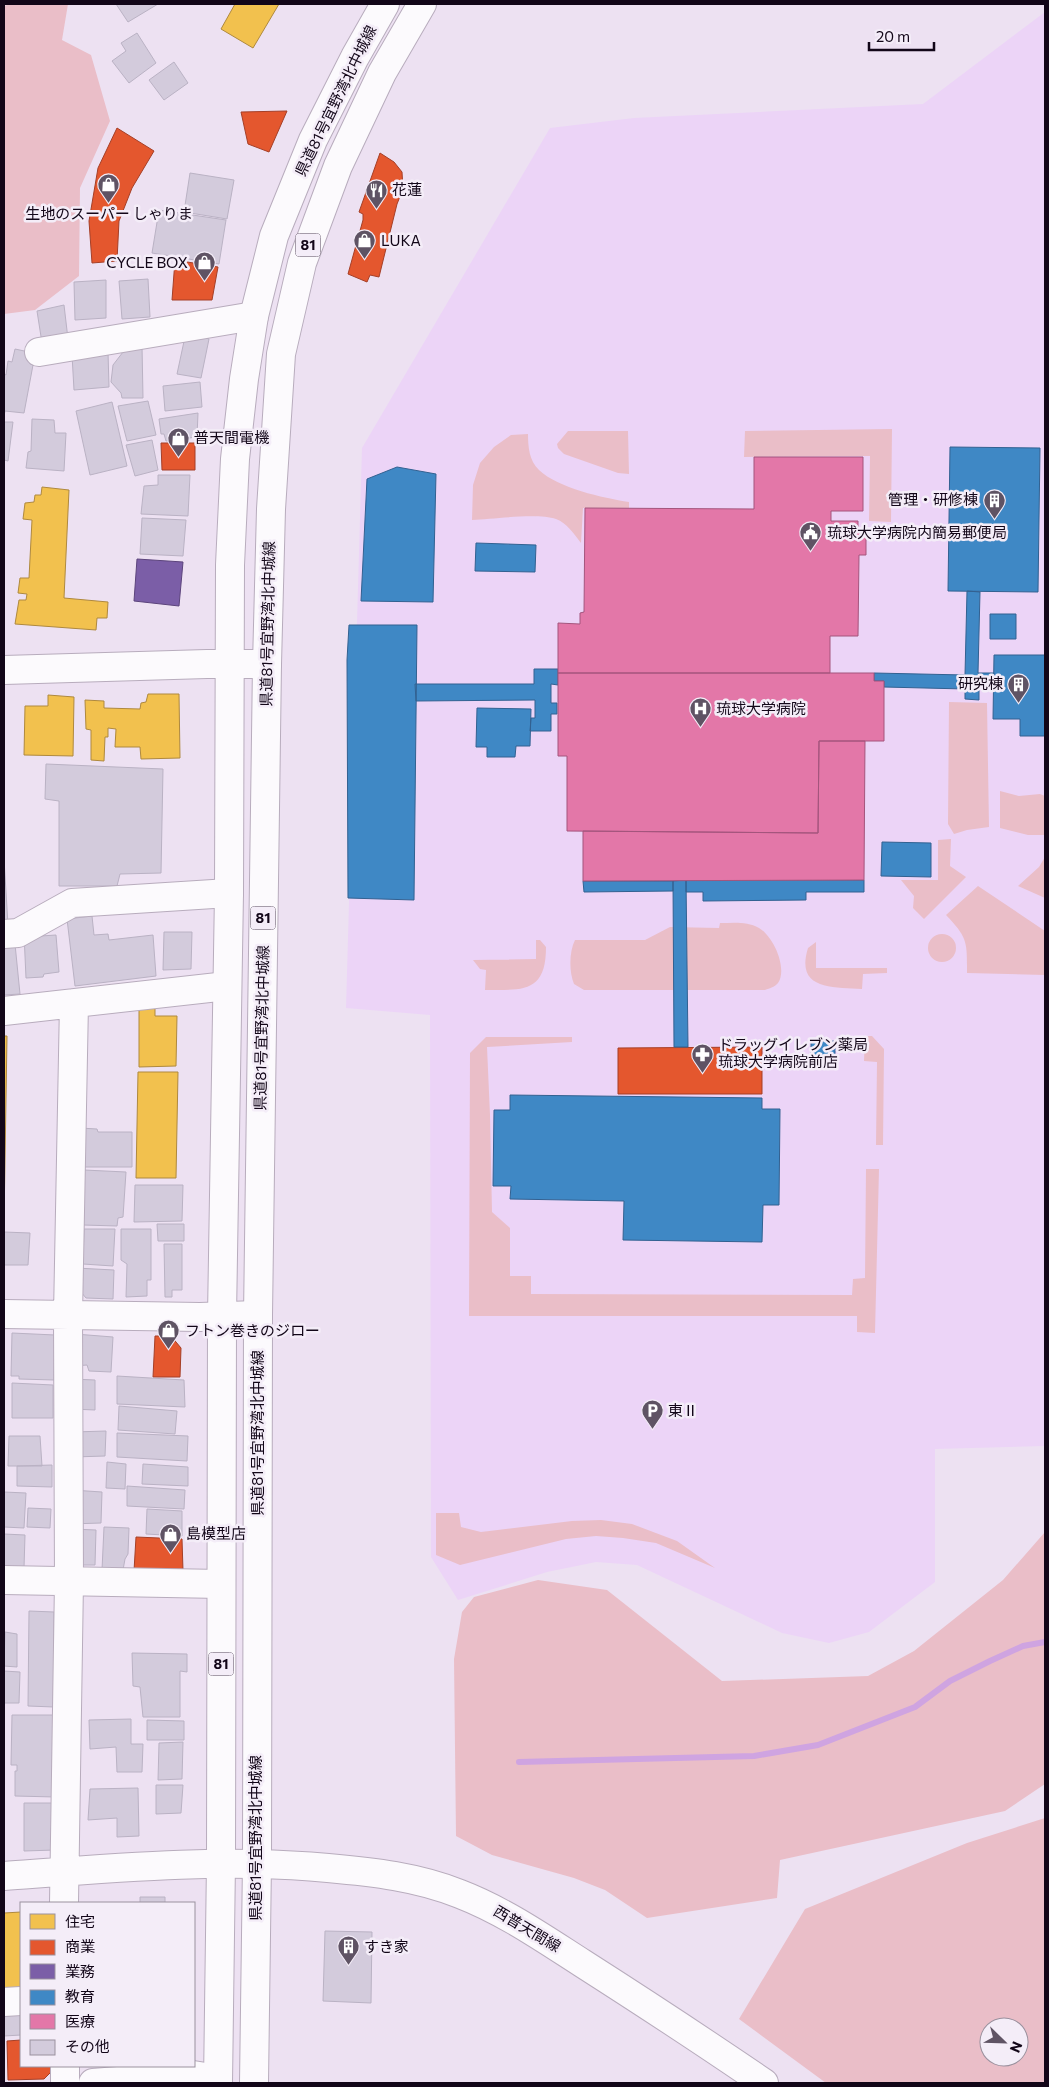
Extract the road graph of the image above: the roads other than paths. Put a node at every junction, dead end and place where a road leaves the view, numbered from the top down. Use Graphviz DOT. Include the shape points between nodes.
graph roads {
  1 [pos="385,4"];
  2 [pos="422,4"];
  3 [pos="254,316"];
  4 [pos="39,352"];
  5 [pos="230,663"];
  6 [pos="267,664"];
  7 [pos="4,670"];
  8 [pos="229,893"];
  9 [pos="4,934"];
  10 [pos="227,986"];
  11 [pos="74,1003"];
  12 [pos="4,1011"];
  13 [pos="4,1314"];
  14 [pos="68,1315"];
  15 [pos="258,1315"];
  16 [pos="222,1316"];
  17 [pos="4,1580"];
  18 [pos="69,1581"];
  19 [pos="221,1584"];
  20 [pos="221,1862"];
  21 [pos="257,1862"];
  22 [pos="64,1872"];
  23 [pos="4,1876"];
  24 [pos="64,1902"];
  25 [pos="20,2001"];
  26 [pos="4,2002"];
  27 [pos="65,2067"];
  28 [pos="218,2081"];
  29 [pos="65,2083"];
  30 [pos="93,2083"];
  31 [pos="254,2083"];
  32 [pos="764,2083"];
  1 -- 3 [label="main road, 県道81号宜野湾北中城線 / 81" via="313,140 274,236"];
  2 -- 6 [label="main road, 県道81号宜野湾北中城線 / 81" via="382,73 338,166 302,263 292,304 281,354 273,458"];
  3 -- 4 [label="main road"];
  3 -- 5 [label="main road, 県道81号宜野湾北中城線 / 81" via="235,459"];
  5 -- 6 [label="main road"];
  5 -- 7 [label="main road"];
  5 -- 8 [label="main road, 県道81号宜野湾北中城線 / 81"];
  6 -- 15 [label="main road, 県道81号宜野湾北中城線 / 81"];
  8 -- 9 [label="main road" via="72,903 18,932"];
  8 -- 10 [label="main road, 県道81号宜野湾北中城線 / 81"];
  10 -- 11 [label="main road"];
  10 -- 16 [label="main road, 県道81号宜野湾北中城線 / 81"];
  11 -- 12 [label="main road"];
  11 -- 14 [label="main road"];
  13 -- 14 [label="main road"];
  14 -- 16 [label="main road"];
  14 -- 18 [label="main road"];
  15 -- 16 [label="main road"];
  15 -- 21 [label="main road, 県道81号宜野湾北中城線 / 81"];
  16 -- 19 [label="main road, 県道81号宜野湾北中城線 / 81"];
  17 -- 18 [label="main road"];
  18 -- 19 [label="main road"];
  18 -- 22 [label="main road"];
  19 -- 20 [label="main road, 県道81号宜野湾北中城線 / 81"];
  20 -- 21 [label="main road, 西普天間線"];
  20 -- 22 [label="main road, 西普天間線"];
  20 -- 28 [label="main road, 県道81号宜野湾北中城線 / 81"];
  21 -- 31 [label="main road, 県道81号宜野湾北中城線 / 81"];
  21 -- 32 [label="main road, 西普天間線" via="407,1878 492,1908 626,1990"];
  22 -- 23 [label="main road, 西普天間線"];
  22 -- 24 [label="main road"];
  25 -- 26 [label="main road"];
  27 -- 29 [label="main road"];
  28 -- 30 [label="main road" via="193,2074"];
}
